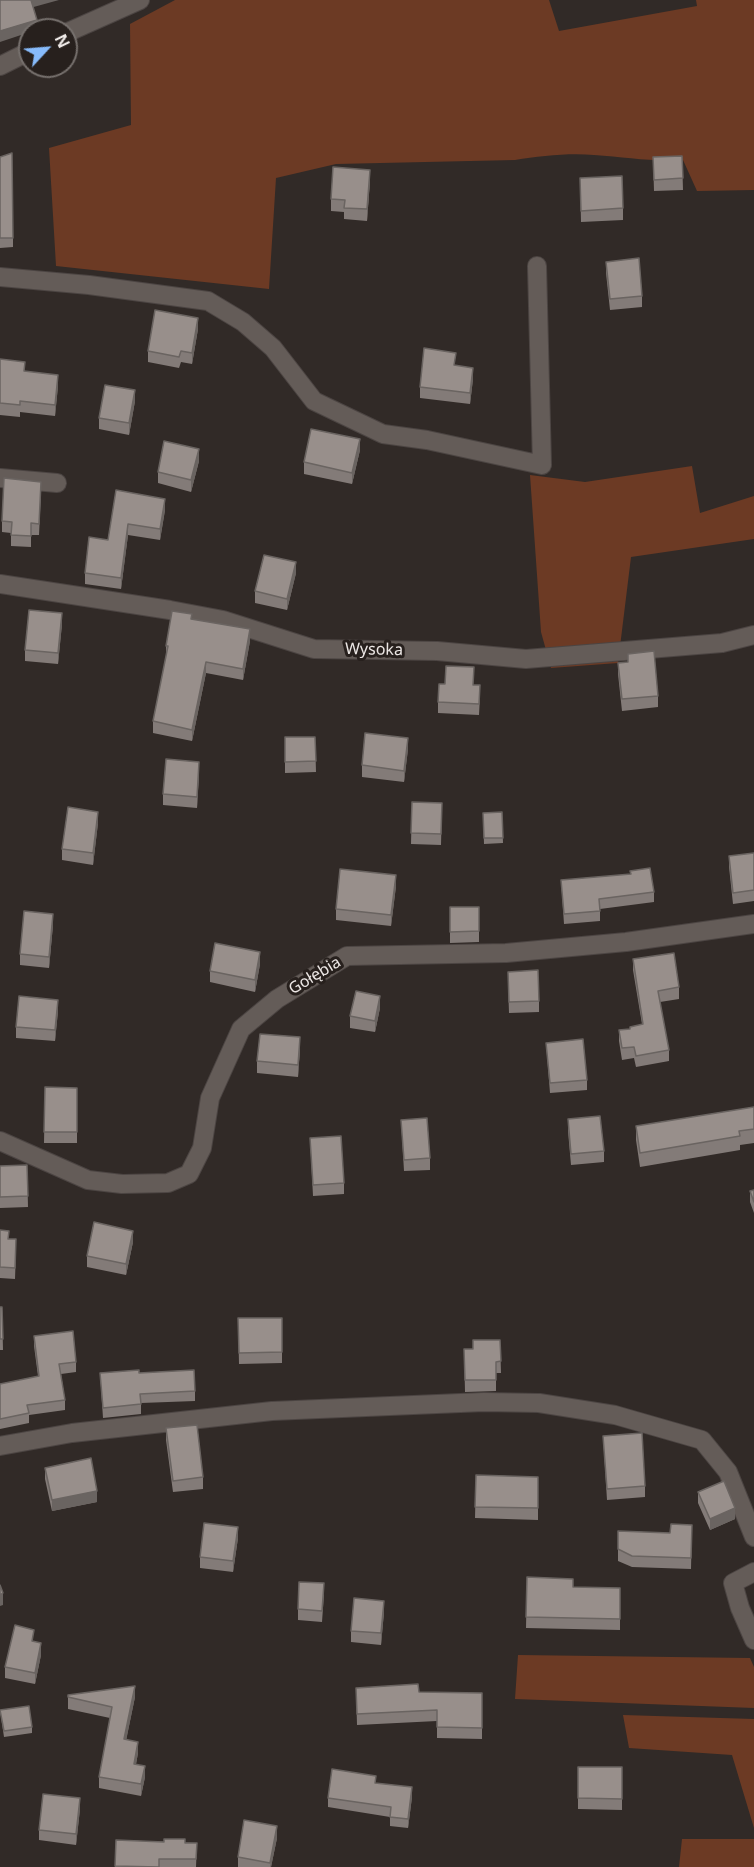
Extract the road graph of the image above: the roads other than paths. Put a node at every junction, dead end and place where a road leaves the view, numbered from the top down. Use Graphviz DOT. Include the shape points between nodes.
graph roads {
  1 [pos="140,0"];
  2 [pos="78,28"];
  3 [pos="18,57"];
  4 [pos="0,66"];
  5 [pos="537,266"];
  6 [pos="0,277"];
  7 [pos="0,478"];
  8 [pos="57,483"];
  9 [pos="0,584"];
  10 [pos="754,635"];
  11 [pos="754,924"];
  12 [pos="0,1141"];
  13 [pos="0,1446"];
  14 [pos="754,1537"];
  15 [pos="754,1572"];
  16 [pos="754,1640"];
  1 -- 2 [label="street"];
  3 -- 4 [label="street"];
  5 -- 6 [label="street" via="542,465 383,434 314,401 273,348 243,322 208,301"];
  7 -- 8 [label="street"];
  9 -- 10 [label="street, Wysoka" via="223,620 314,649 437,651 526,659 722,643"];
  11 -- 12 [label="street, Gołębia" via="626,942 506,953 347,956 276,999 241,1029 210,1098 202,1148 189,1174 168,1183 88,1180"];
  13 -- 14 [label="street" via="272,1411 539,1403 615,1415 702,1440 728,1472"];
  15 -- 16 [label="street" via="733,1583"];
}
